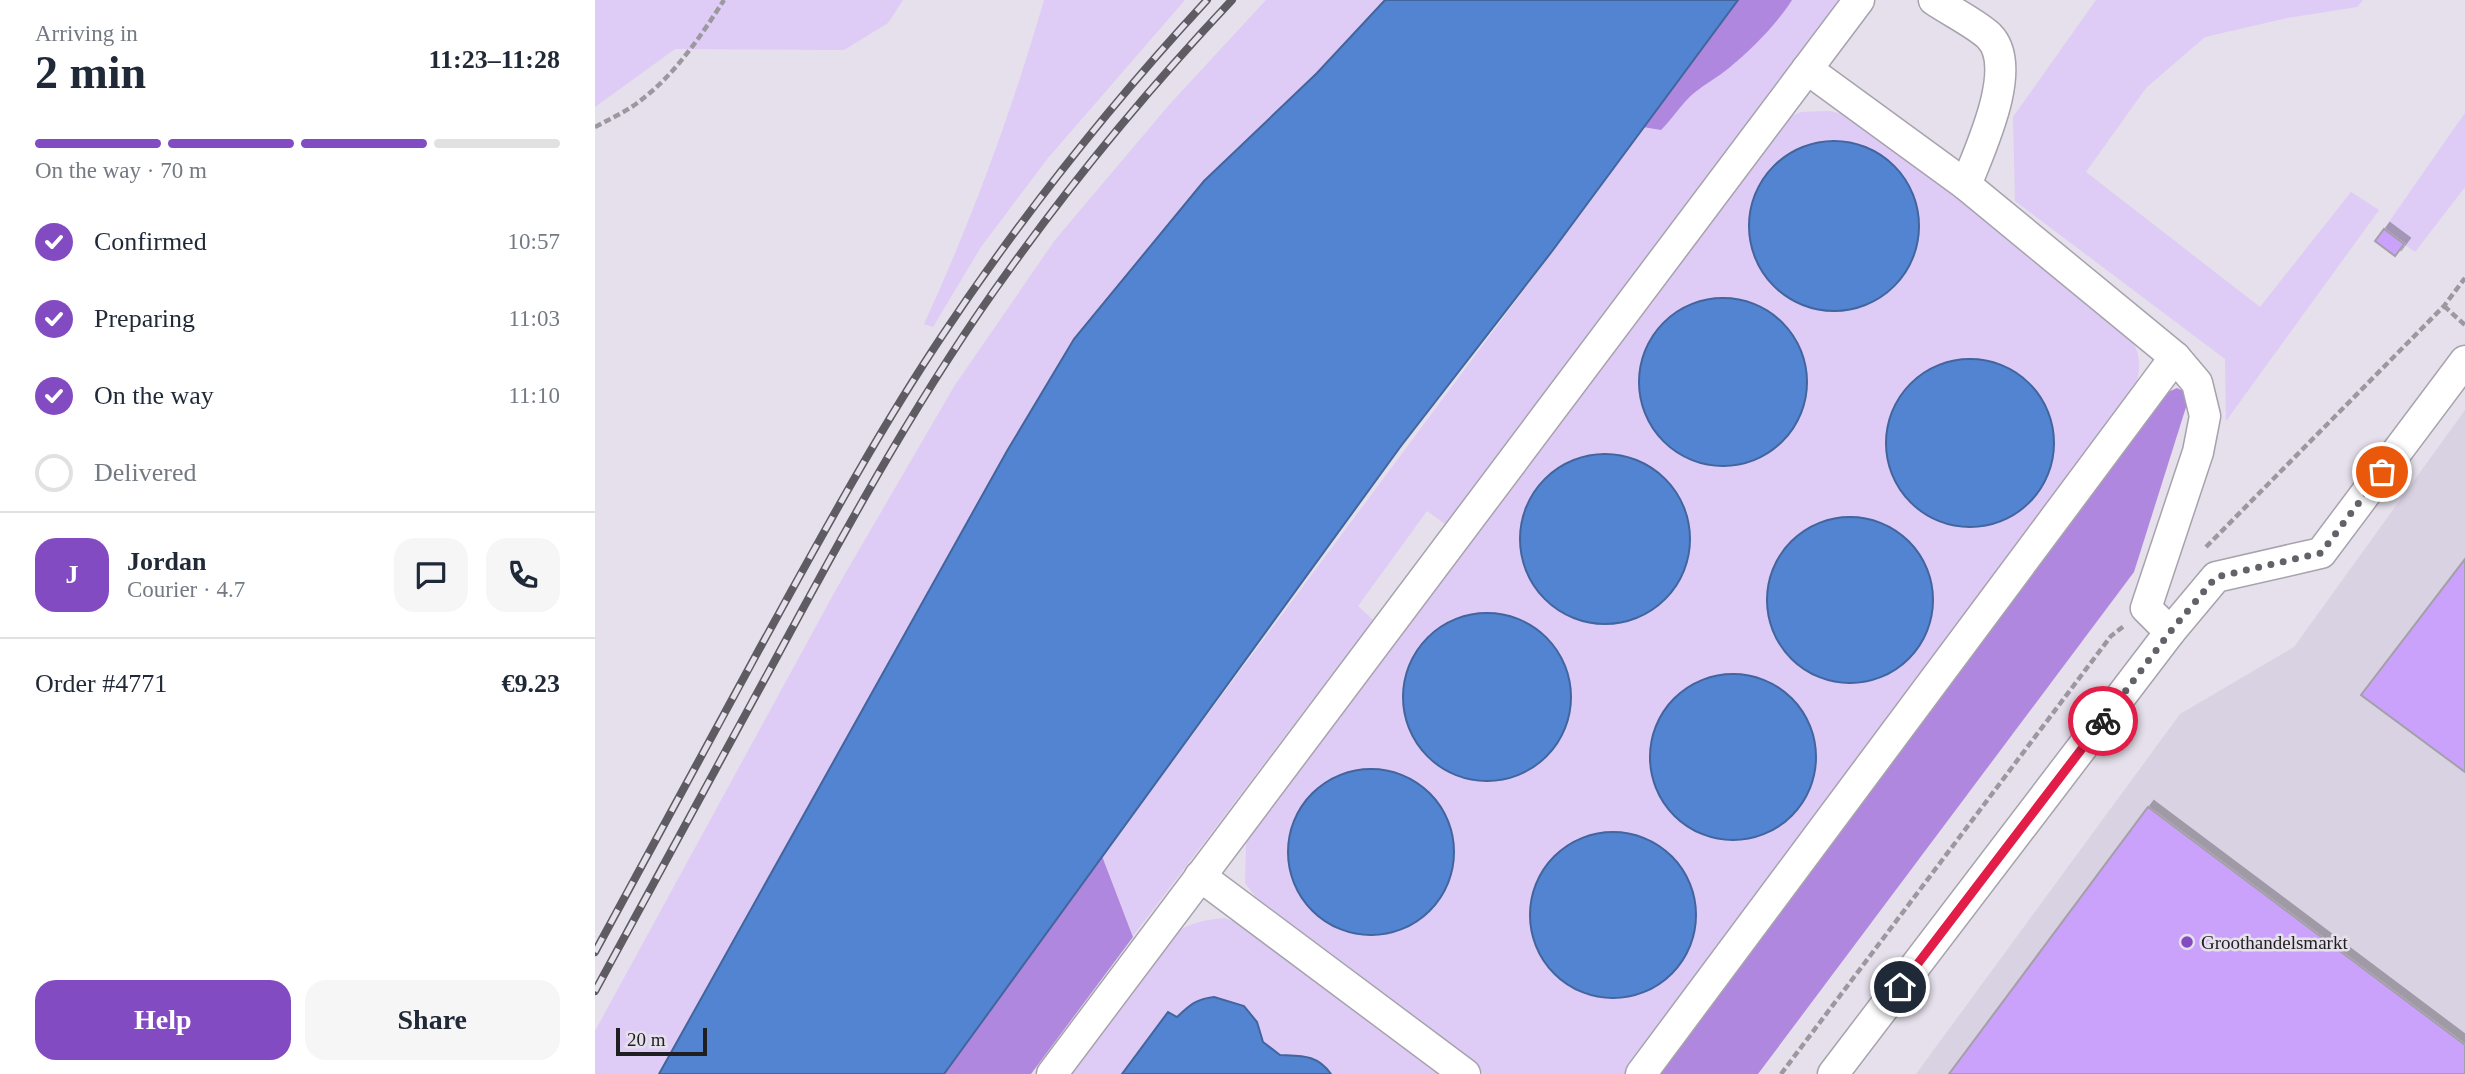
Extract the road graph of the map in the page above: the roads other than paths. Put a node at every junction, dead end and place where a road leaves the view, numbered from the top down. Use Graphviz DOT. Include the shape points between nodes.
graph roads {
  1 [pos="1859,0"];
  2 [pos="1934,0"];
  3 [pos="1807,69"];
  4 [pos="1966,185"];
  5 [pos="2175,357"];
  6 [pos="2465,361"];
  7 [pos="2170,632"];
  8 [pos="1200,876"];
  9 [pos="1052,1074"];
  10 [pos="1465,1074"];
  11 [pos="1641,1074"];
  12 [pos="1833,1074"];
  1 -- 3 [label="street"];
  2 -- 4 [label="street" via="1990,37 2000,57 1999,90"];
  3 -- 4 [label="street"];
  3 -- 8 [label="street"];
  4 -- 5 [label="street"];
  5 -- 7 [label="street" via="2197,383 2205,416 2198,452 2146,608"];
  5 -- 11 [label="street"];
  6 -- 7 [label="street" via="2321,553 2216,577"];
  7 -- 12 [label="street"];
  8 -- 9 [label="street"];
  8 -- 10 [label="street"];
}
